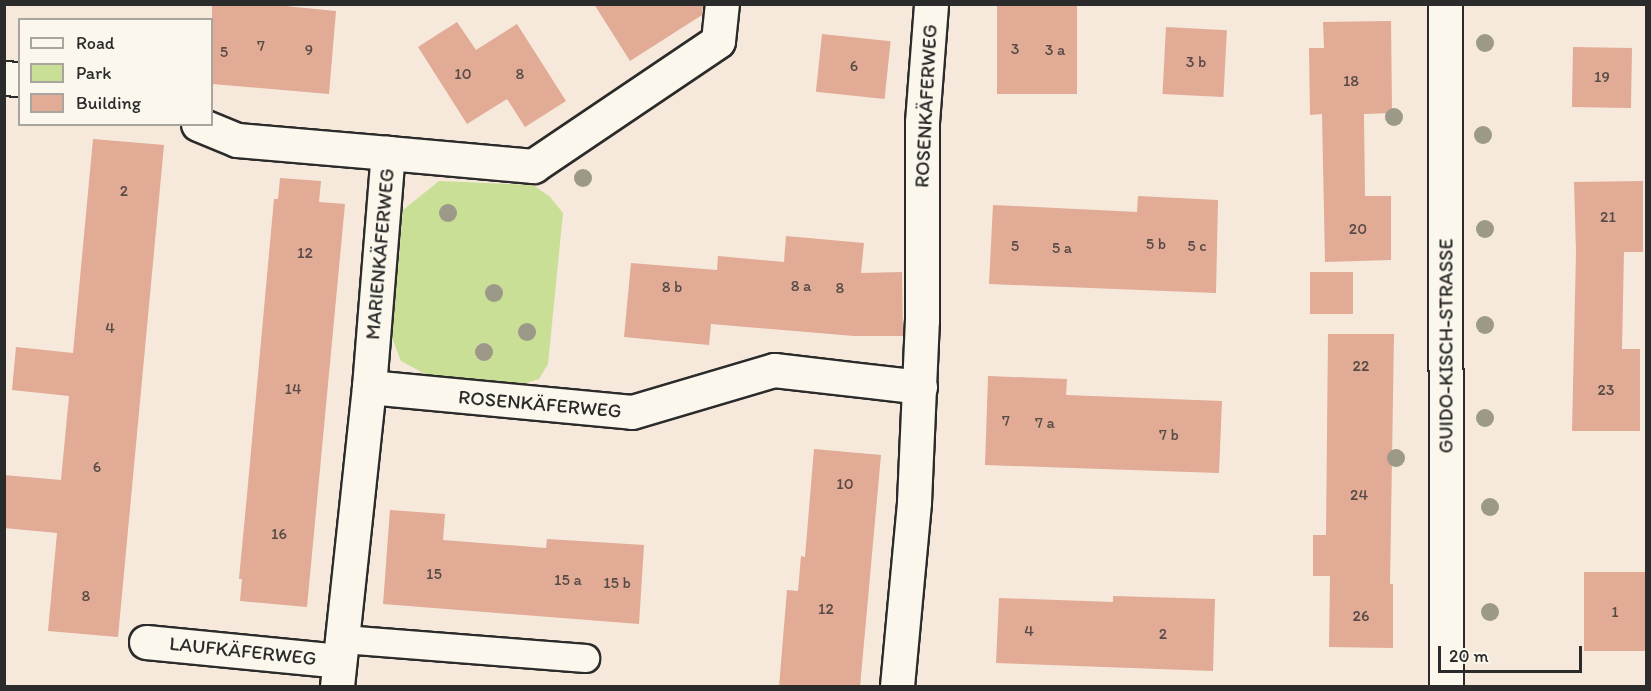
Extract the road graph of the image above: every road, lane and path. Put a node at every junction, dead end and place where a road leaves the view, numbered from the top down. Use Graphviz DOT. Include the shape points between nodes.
graph roads {
  1 [pos="722,4"];
  2 [pos="931,4"];
  3 [pos="1445,4"];
  4 [pos="203,126"];
  5 [pos="388,153"];
  6 [pos="369,387"];
  7 [pos="920,387"];
  8 [pos="146,642"];
  9 [pos="585,658"];
  10 [pos="340,662"];
  11 [pos="897,687"];
  12 [pos="1446,687"];
  1 -- 5 [label="street, MARIENKÄFERWEG" via="718,41 533,166"];
  2 -- 7 [label="street, ROSENKÄFERWEG" via="922,122"];
  3 -- 12 [label="street, GUIDO-KISCH-STRASSE"];
  4 -- 5 [label="street" via="237,140"];
  5 -- 6 [label="street, MARIENKÄFERWEG"];
  6 -- 7 [label="street, ROSENKÄFERWEG" via="632,412 774,370"];
  6 -- 10 [label="street, MARIENKÄFERWEG"];
  7 -- 11 [label="street, ROSENKÄFERWEG"];
  8 -- 10 [label="street, LAUFKÄFERWEG"];
  9 -- 10 [label="lane"];
}
